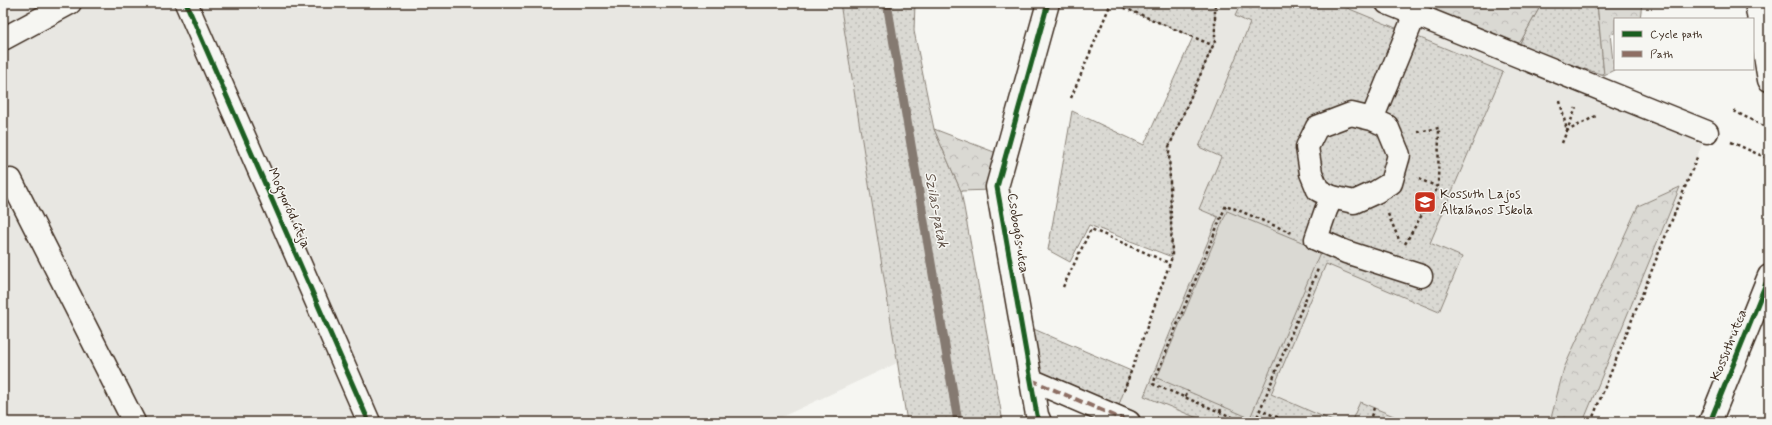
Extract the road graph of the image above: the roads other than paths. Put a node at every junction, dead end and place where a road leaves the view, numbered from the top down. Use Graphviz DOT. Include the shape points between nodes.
graph roads {
  1 [pos="70,3"];
  2 [pos="186,3"];
  3 [pos="1048,3"];
  4 [pos="1387,3"];
  5 [pos="1756,3"];
  6 [pos="1415,14"];
  7 [pos="3,39"];
  8 [pos="1769,80"];
  9 [pos="1372,119"];
  10 [pos="1707,132"];
  11 [pos="11,180"];
  12 [pos="1332,197"];
  13 [pos="1421,276"];
  14 [pos="1769,276"];
  15 [pos="1031,380"];
  16 [pos="1122,419"];
  17 [pos="134,422"];
  18 [pos="369,422"];
  19 [pos="1040,422"];
  20 [pos="1710,422"];
  1 -- 7 [label="street"];
  2 -- 18 [label="street, Mogyoród útja"];
  3 -- 15 [label="street, Csobogós utca" via="997,187"];
  4 -- 6 [label="street"];
  5 -- 8 [label="street"];
  6 -- 9 [label="street"];
  6 -- 10 [label="street"];
  9 -- 12 [label="street" via="1351,114 1317,128 1307,147 1311,172 1318,190"];
  9 -- 12 [label="street" via="1387,126 1399,155 1391,183 1354,202"];
  11 -- 17 [label="street"];
  12 -- 13 [label="street" via="1322,241 1346,252"];
  14 -- 20 [label="street, Kossuth utca"];
  15 -- 16 [label="street"];
  15 -- 19 [label="street, Csobogós utca"];
}
